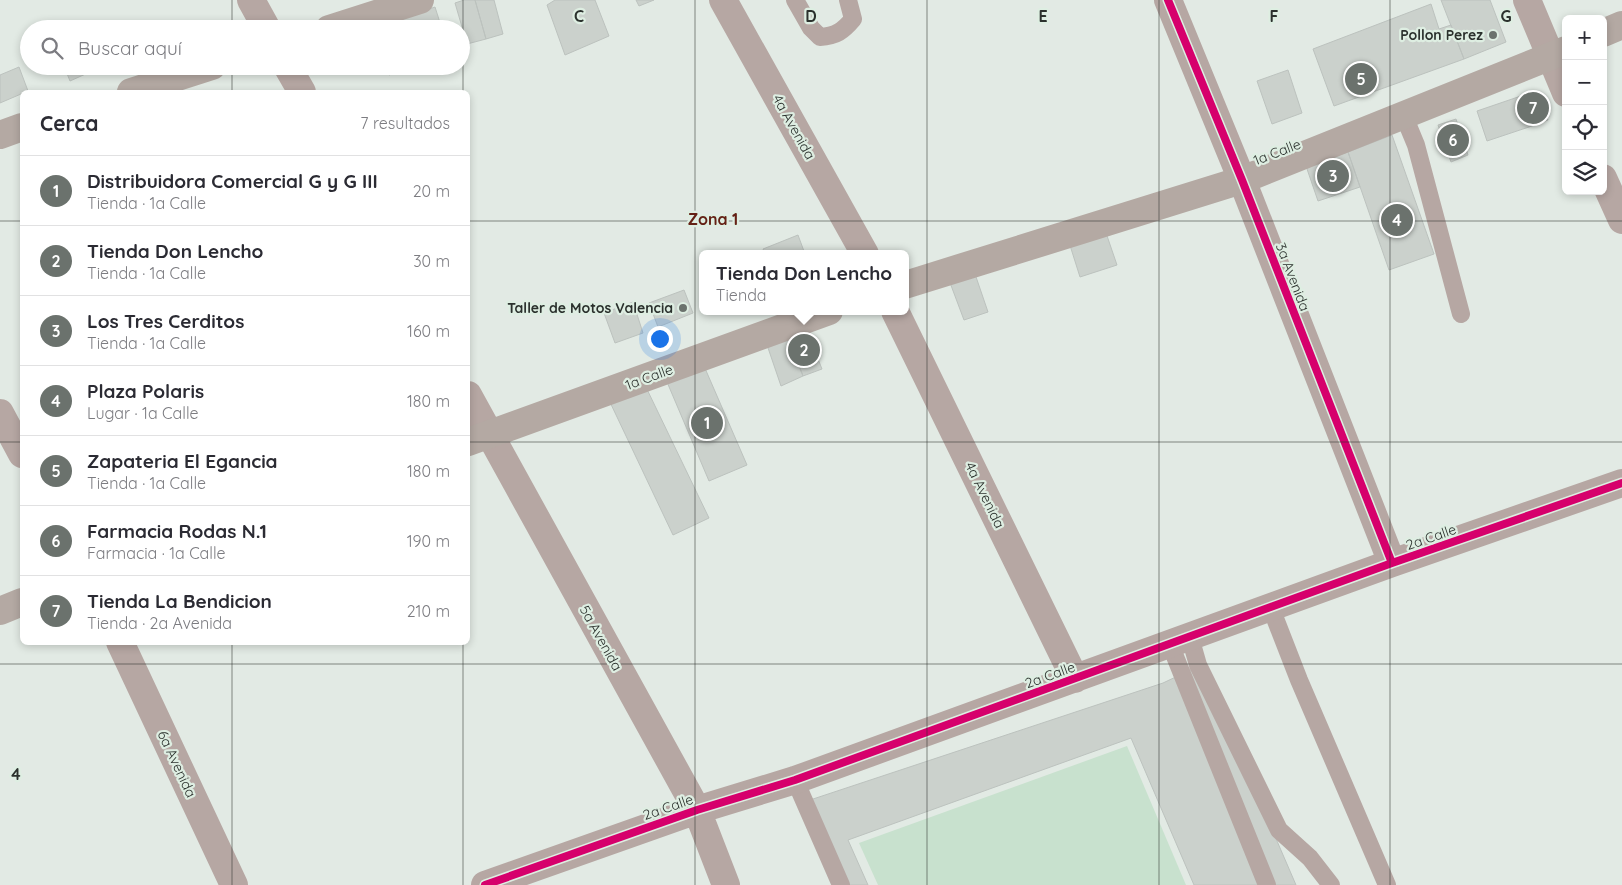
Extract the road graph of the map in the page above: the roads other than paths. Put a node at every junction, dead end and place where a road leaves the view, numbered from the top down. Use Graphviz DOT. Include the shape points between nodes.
graph roads {
  1 [pos="251,0"];
  2 [pos="420,0"];
  3 [pos="723,0"];
  4 [pos="795,0"];
  5 [pos="848,0"];
  6 [pos="1168,0"];
  7 [pos="1527,0"];
  8 [pos="262,20"];
  9 [pos="358,20"];
  10 [pos="1622,25"];
  11 [pos="1607,31"];
  12 [pos="1558,54"];
  13 [pos="1562,74"];
  14 [pos="184,75"];
  15 [pos="292,75"];
  16 [pos="137,90"];
  17 [pos="301,90"];
  18 [pos="1404,116"];
  19 [pos="20,128"];
  20 [pos="0,135"];
  21 [pos="1242,180"];
  22 [pos="1607,187"];
  23 [pos="1622,220"];
  24 [pos="862,250"];
  25 [pos="909,284"];
  26 [pos="1461,314"];
  27 [pos="819,315"];
  28 [pos="897,315"];
  29 [pos="470,404"];
  30 [pos="0,412"];
  31 [pos="478,439"];
  32 [pos="20,450"];
  33 [pos="1622,483"];
  34 [pos="1392,563"];
  35 [pos="20,603"];
  36 [pos="1271,608"];
  37 [pos="0,611"];
  38 [pos="1180,641"];
  39 [pos="121,645"];
  40 [pos="1075,679"];
  41 [pos="795,780"];
  42 [pos="697,810"];
  43 [pos="234,885"];
  44 [pos="485,885"];
  45 [pos="726,885"];
  46 [pos="841,885"];
  47 [pos="1267,885"];
  48 [pos="1331,885"];
  49 [pos="1387,885"];
  1 -- 8 [label="street"];
  2 -- 9 [label="main road"];
  3 -- 24 [label="street, 4a Avenida"];
  4 -- 5 [label="lane" via="820,38 844,30 853,18"];
  6 -- 21 [label="street, 3a Avenida"];
  7 -- 12 [label="street"];
  10 -- 11 [label="main road"];
  12 -- 13 [label="street"];
  12 -- 18 [label="main road, 1a Calle"];
  14 -- 16 [label="main road"];
  15 -- 17 [label="street"];
  18 -- 21 [label="main road, 1a Calle"];
  18 -- 26 [label="lane" via="1416,145"];
  19 -- 20 [label="main road"];
  21 -- 25 [label="main road, 1a Calle"];
  21 -- 34 [label="street, 3a Avenida"];
  22 -- 23 [label="street"];
  27 -- 31 [label="main road, 1a Calle"];
  28 -- 40 [label="street, 4a Avenida"];
  29 -- 31 [label="street, 5a Avenida"];
  30 -- 32 [label="street"];
  31 -- 42 [label="street, 5a Avenida"];
  33 -- 34 [label="street, 2a Calle"];
  34 -- 36 [label="street, 2a Calle"];
  35 -- 37 [label="main road"];
  36 -- 38 [label="street, 2a Calle"];
  36 -- 49 [label="lane"];
  38 -- 40 [label="street, 2a Calle"];
  38 -- 47 [label="lane"];
  38 -- 48 [label="lane" via="1198,665 1279,830 1310,858"];
  39 -- 43 [label="street, 6a Avenida"];
  40 -- 41 [label="street, 2a Calle"];
  41 -- 42 [label="street, 2a Calle"];
  41 -- 46 [label="lane"];
  42 -- 44 [label="street, 2a Calle"];
  42 -- 45 [label="street, 5a Avenida"];
}
